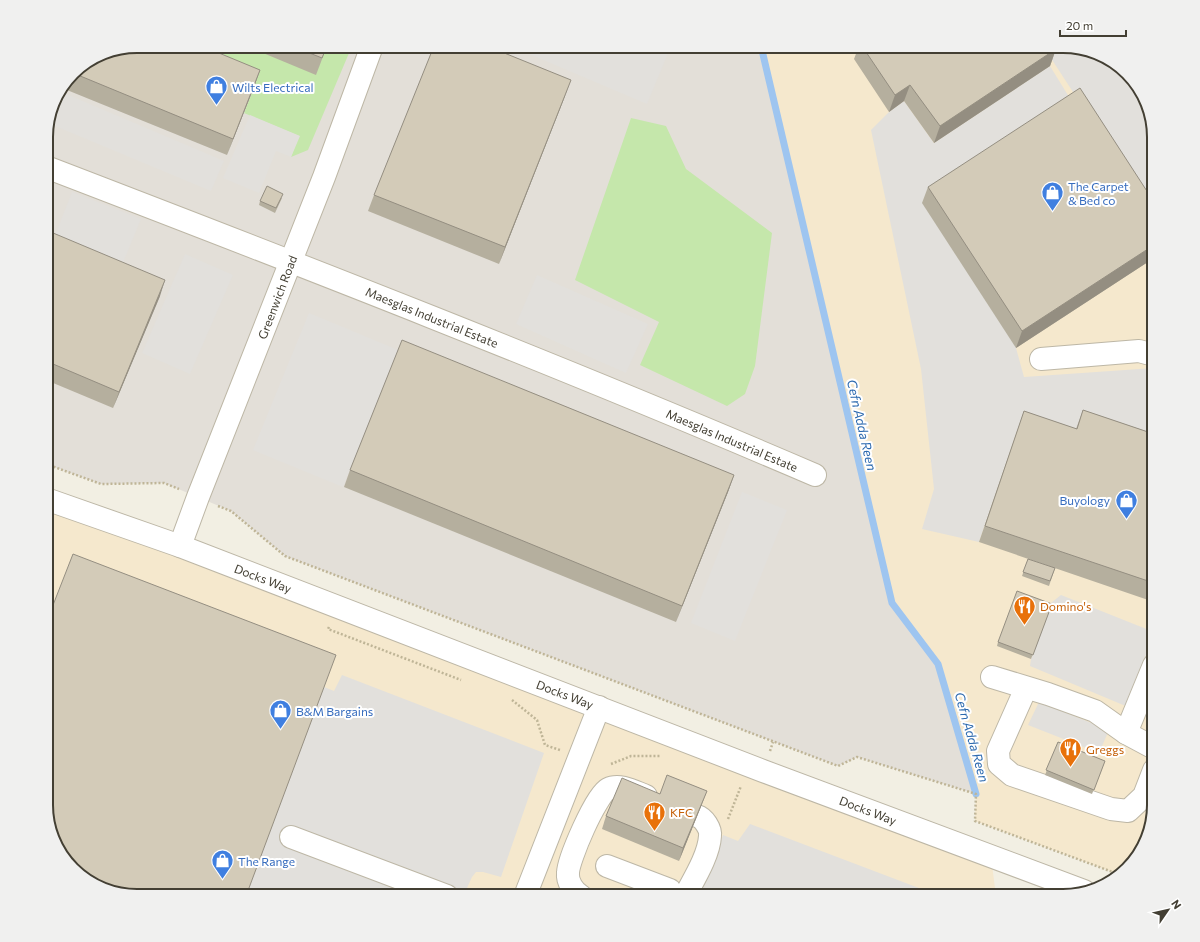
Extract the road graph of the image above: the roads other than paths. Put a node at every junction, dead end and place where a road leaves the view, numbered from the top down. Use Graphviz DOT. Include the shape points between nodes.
graph roads {
  1 [pos="369,53"];
  2 [pos="53,170"];
  3 [pos="291,261"];
  4 [pos="1147,353"];
  5 [pos="1041,359"];
  6 [pos="815,475"];
  7 [pos="53,501"];
  8 [pos="180,546"];
  9 [pos="992,678"];
  10 [pos="1147,682"];
  11 [pos="1026,688"];
  12 [pos="598,707"];
  13 [pos="1126,733"];
  14 [pos="1147,744"];
  15 [pos="1147,788"];
  16 [pos="657,800"];
  17 [pos="697,816"];
  18 [pos="291,837"];
  19 [pos="607,866"];
  20 [pos="428,889"];
  21 [pos="528,889"];
  22 [pos="574,889"];
  23 [pos="667,889"];
  24 [pos="688,889"];
  25 [pos="1055,889"];
  1 -- 3 [label="street, Greenwich Road"];
  2 -- 3 [label="street, Maesglas Industrial Estate"];
  3 -- 6 [label="street, Maesglas Industrial Estate"];
  3 -- 8 [label="street, Greenwich Road"];
  4 -- 5 [label="street" via="1140,351"];
  7 -- 8 [label="street, Docks Way"];
  8 -- 12 [label="street, Docks Way"];
  9 -- 11 [label="street"];
  10 -- 13 [label="street"];
  11 -- 13 [label="street" via="1095,711"];
  11 -- 15 [label="street" via="998,751 998,764 1012,774 1111,809 1128,811 1144,796"];
  12 -- 21 [label="street"];
  12 -- 25 [label="street, Docks Way"];
  13 -- 14 [label="street"];
  16 -- 22 [label="street" via="619,786 608,789 598,799 570,859 567,875"];
  17 -- 24 [label="street" via="707,825 711,834 708,849"];
  18 -- 20 [label="street"];
  19 -- 23 [label="street"];
}
